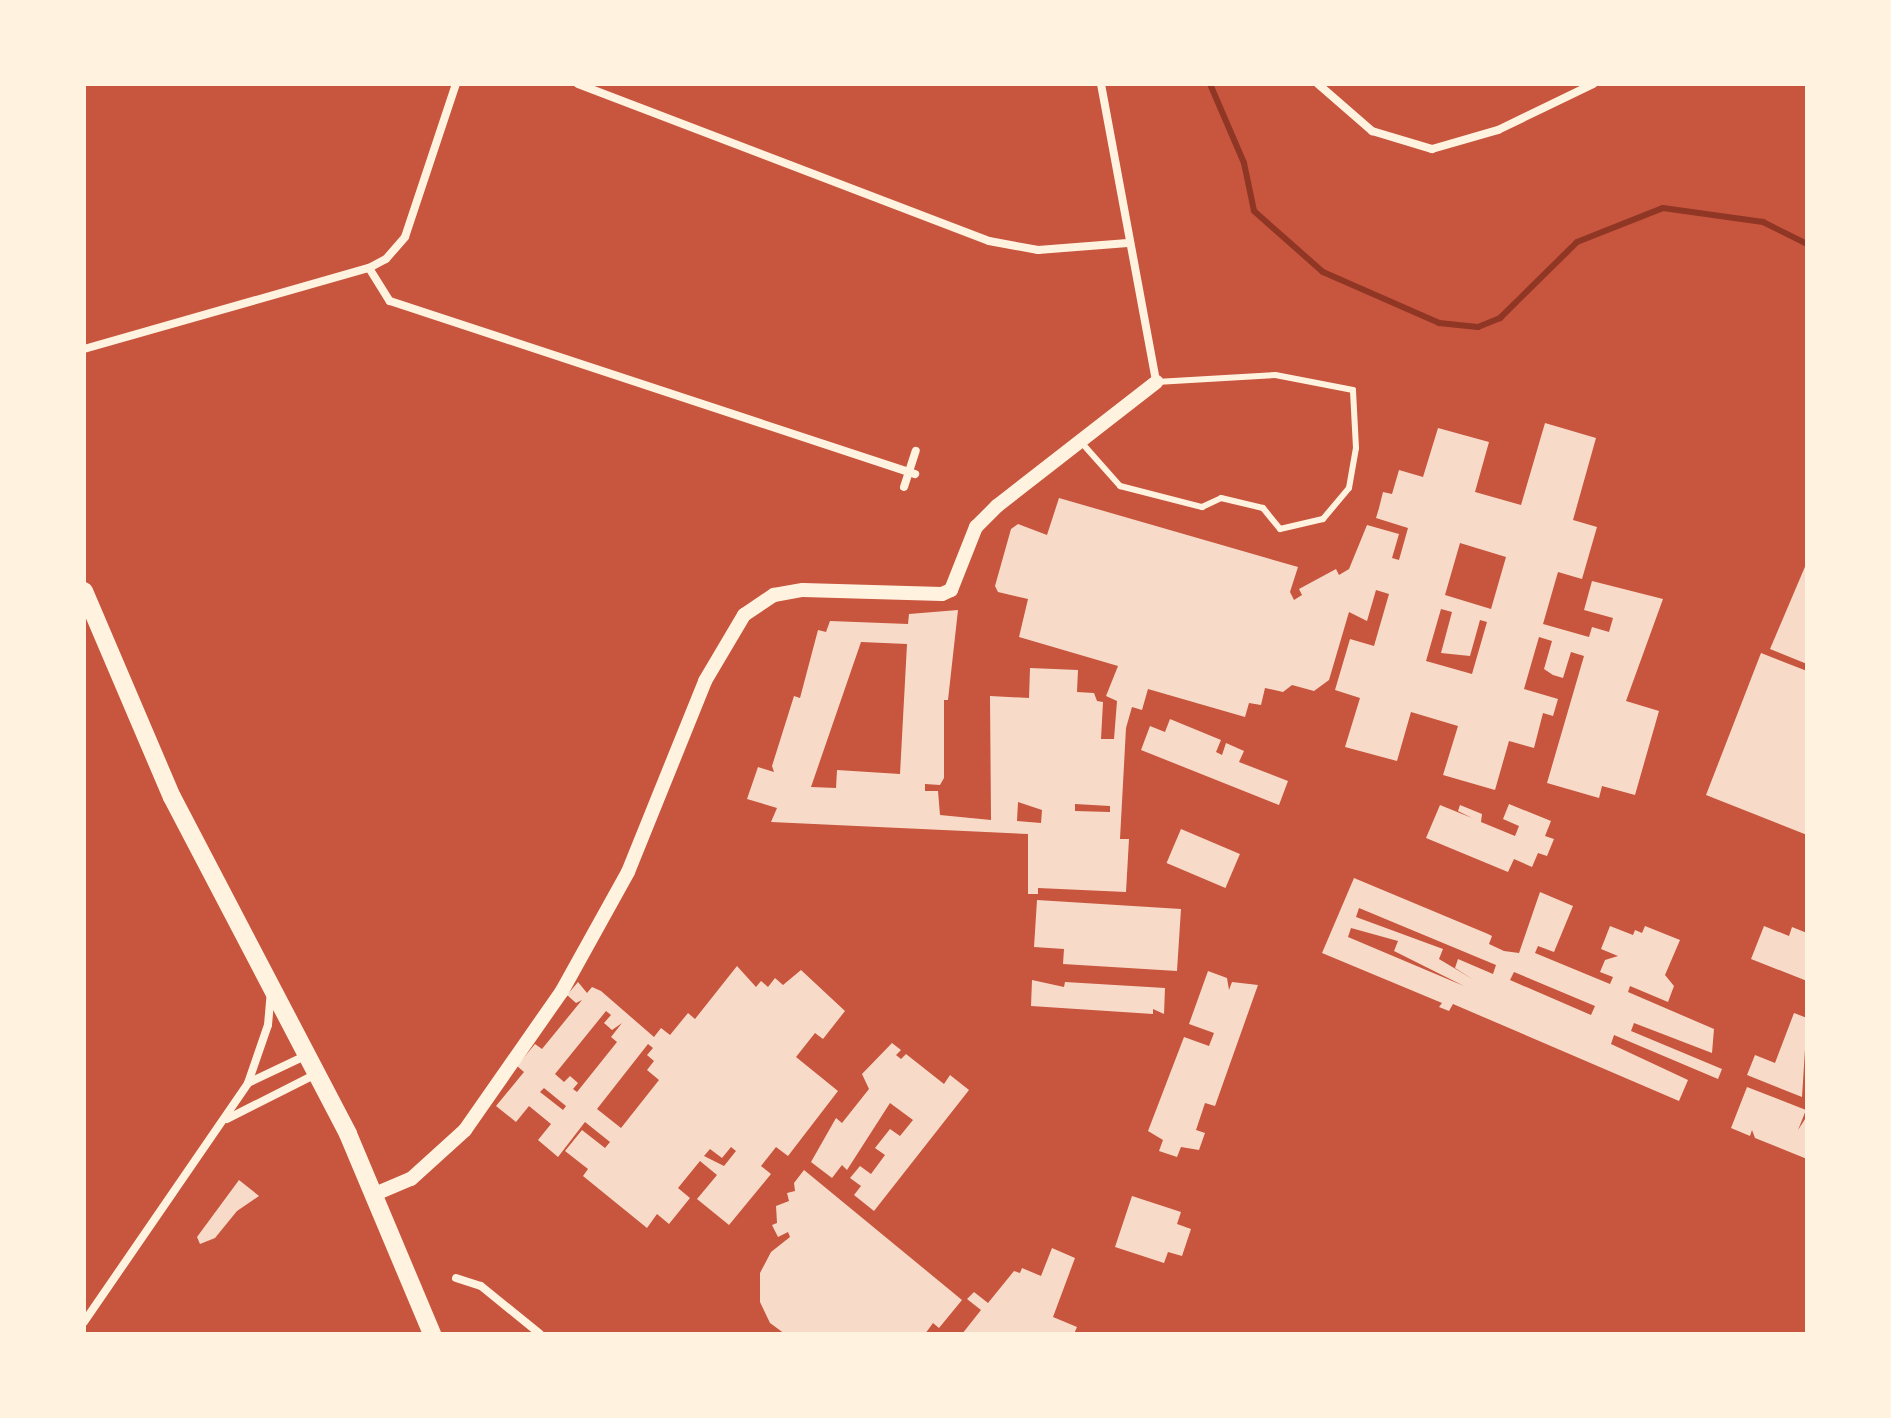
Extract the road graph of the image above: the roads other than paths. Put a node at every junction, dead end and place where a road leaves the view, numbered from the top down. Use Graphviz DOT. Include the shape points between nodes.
graph roads {
  1 [pos="456,84"];
  2 [pos="578,84"];
  3 [pos="1101,84"];
  4 [pos="1318,84"];
  5 [pos="1593,84"];
  6 [pos="1128,243"];
  7 [pos="369,268"];
  8 [pos="84,349"];
  9 [pos="1156,382"];
  10 [pos="1079,440"];
  11 [pos="916,451"];
  12 [pos="911,473"];
  13 [pos="904,487"];
  14 [pos="84,591"];
  15 [pos="271,987"];
  16 [pos="307,1055"];
  17 [pos="316,1074"];
  18 [pos="248,1083"];
  19 [pos="226,1120"];
  20 [pos="375,1194"];
  21 [pos="456,1278"];
  22 [pos="84,1322"];
  23 [pos="432,1334"];
  24 [pos="540,1334"];
  1 -- 7 [label="street" via="405,237 386,259"];
  2 -- 6 [label="street" via="989,241 1038,250"];
  3 -- 6 [label="street"];
  4 -- 5 [label="street" via="1372,131 1432,149 1498,130"];
  6 -- 9 [label="street"];
  7 -- 8 [label="street"];
  7 -- 12 [label="street" via="390,301"];
  9 -- 10 [label="street"];
  9 -- 10 [label="lane" via="1275,375 1353,390 1356,448 1349,488 1336,508 1306,525 1275,527 1263,508 1221,498 1202,507 1120,486"];
  10 -- 20 [label="street" via="976,527 951,590 803,590 774,595 744,615 705,681 628,872 562,991 465,1130 411,1179"];
  11 -- 12 [label="street"];
  12 -- 13 [label="street"];
  14 -- 15 [label="main road" via="172,797"];
  15 -- 16 [label="main road"];
  15 -- 18 [label="street" via="268,1025"];
  16 -- 17 [label="main road"];
  16 -- 18 [label="street"];
  17 -- 19 [label="street"];
  17 -- 20 [label="main road"];
  18 -- 19 [label="street"];
  19 -- 22 [label="street"];
  20 -- 23 [label="main road"];
  21 -- 24 [label="street" via="481,1286"];
}
